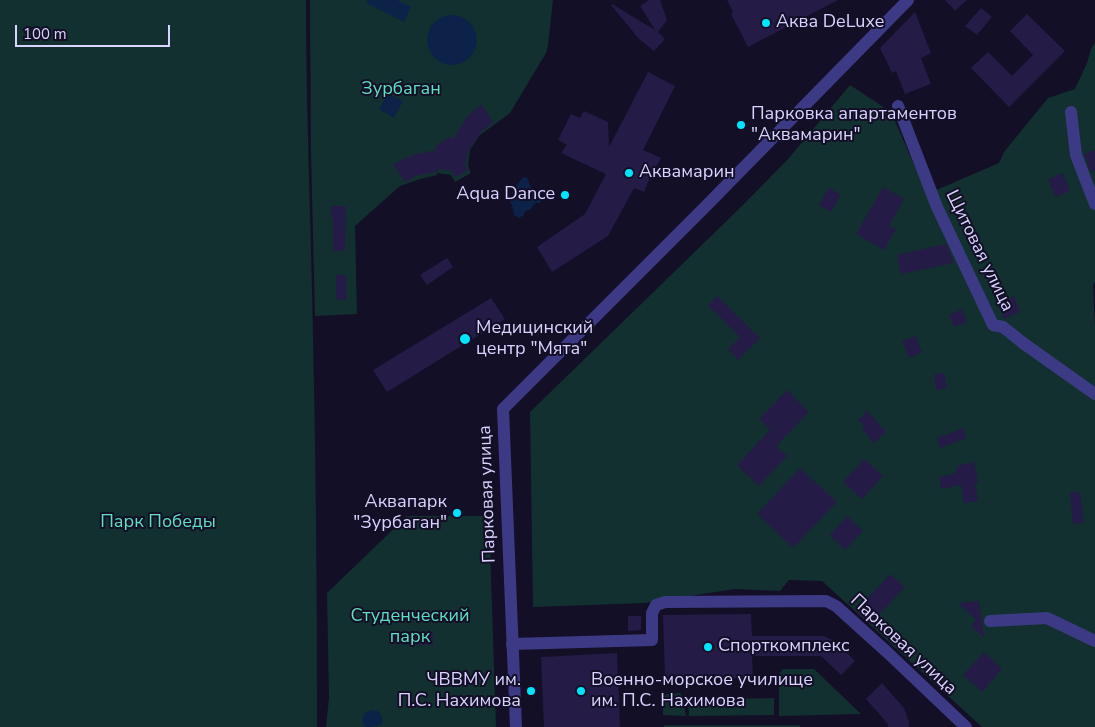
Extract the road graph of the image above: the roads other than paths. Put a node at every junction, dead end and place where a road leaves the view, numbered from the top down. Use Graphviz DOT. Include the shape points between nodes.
graph roads {
  1 [pos="908,0"];
  2 [pos="898,106"];
  3 [pos="1071,112"];
  4 [pos="1095,204"];
  5 [pos="1095,394"];
  6 [pos="990,621"];
  7 [pos="1095,641"];
  8 [pos="512,644"];
  9 [pos="516,727"];
  10 [pos="966,727"];
  1 -- 8 [label="street, Парковая улица" via="502,410"];
  2 -- 5 [label="street, Щитовая улица" via="936,207 993,324 1003,327"];
  3 -- 4 [label="street" via="1076,155"];
  6 -- 7 [label="street" via="1047,618"];
  8 -- 9 [label="street, Парковая улица"];
  8 -- 10 [label="street, Парковая улица" via="652,640 652,613 656,605 665,602 826,601 836,606"];
}
